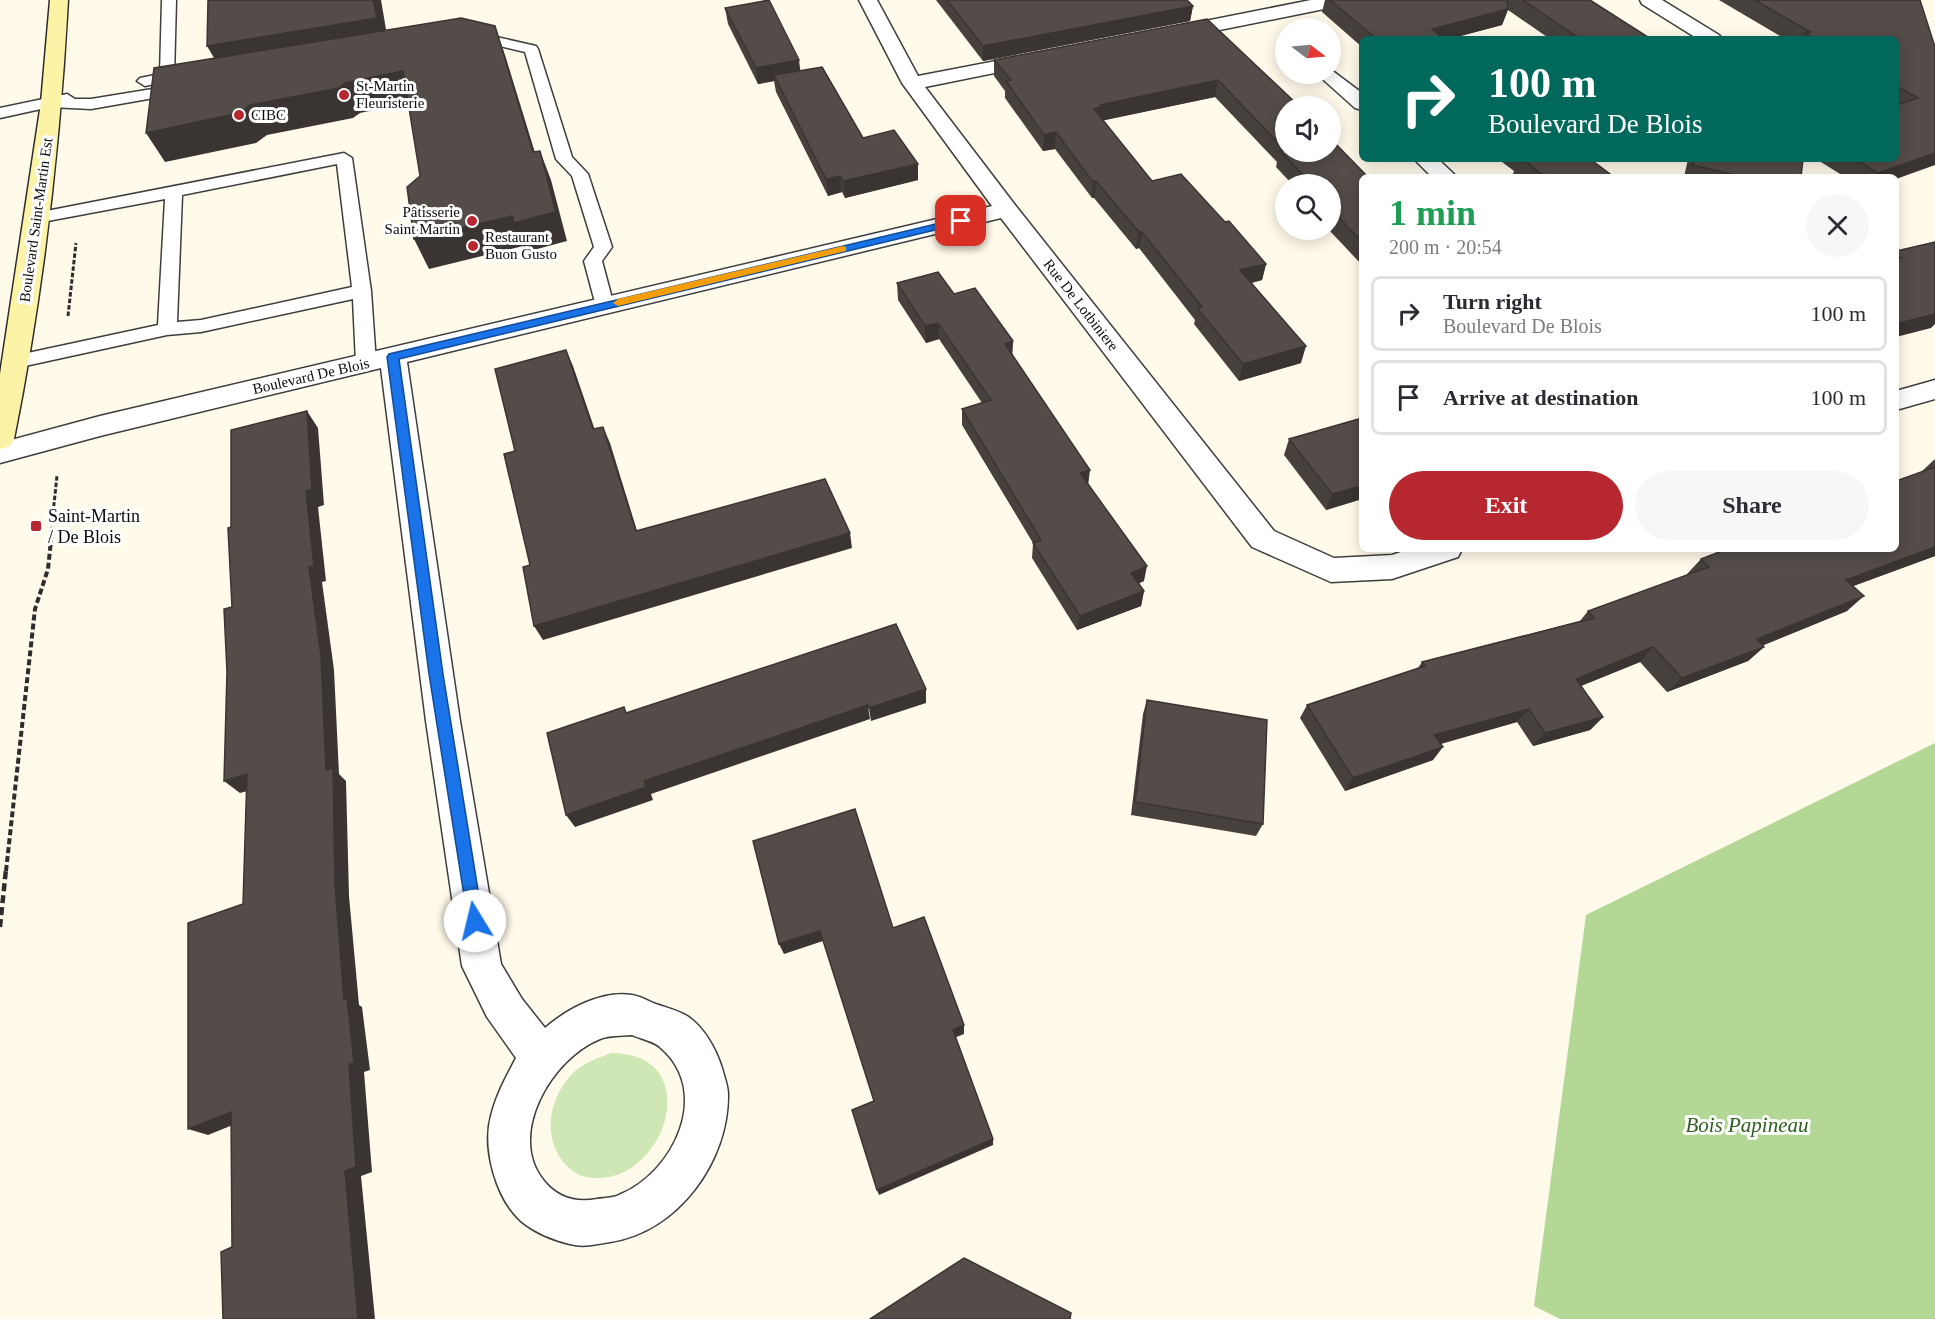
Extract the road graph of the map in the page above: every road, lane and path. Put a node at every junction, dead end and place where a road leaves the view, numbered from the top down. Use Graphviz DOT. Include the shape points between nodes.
graph roads {
  1 [pos="58,0"];
  2 [pos="169,0"];
  3 [pos="868,0"];
  4 [pos="1339,0"];
  5 [pos="1649,0"];
  6 [pos="1262,17"];
  7 [pos="1275,28"];
  8 [pos="1707,36"];
  9 [pos="1157,37"];
  10 [pos="459,42"];
  11 [pos="1052,57"];
  12 [pos="912,83"];
  13 [pos="1339,84"];
  14 [pos="201,86"];
  15 [pos="1359,101"];
  16 [pos="52,104"];
  17 [pos="0,113"];
  18 [pos="1428,162"];
  19 [pos="1442,174"];
  20 [pos="174,192"];
  21 [pos="1007,210"];
  22 [pos="37,218"];
  23 [pos="77,236"];
  24 [pos="362,291"];
  25 [pos="605,306"];
  26 [pos="68,322"];
  27 [pos="167,329"];
  28 [pos="379,360"];
  29 [pos="16,362"];
  30 [pos="1935,389"];
  31 [pos="1899,400"];
  32 [pos="0,439"];
  33 [pos="0,453"];
  34 [pos="57,477"];
  35 [pos="1439,552"];
  36 [pos="0,927"];
  37 [pos="542,1056"];
  1 -- 16 [label="main road, Boulevard Saint-Martin Est"];
  2 -- 16 [label="lane" via="167,77 92,91"];
  3 -- 12 [label="street, Rue De Lotbiniere"];
  4 -- 6 [label="street"];
  5 -- 8 [label="street"];
  6 -- 7 [label="street"];
  6 -- 9 [label="street"];
  10 -- 25 [label="lane" via="483,38 531,50 564,159 580,174 603,247 593,261"];
  11 -- 12 [label="street"];
  12 -- 21 [label="street, Rue De Lotbiniere"];
  13 -- 15 [label="street"];
  14 -- 16 [label="lane" via="91,104"];
  16 -- 17 [label="lane"];
  16 -- 22 [label="main road, Boulevard Saint-Martin Est"];
  18 -- 19 [label="street"];
  20 -- 22 [label="lane"];
  20 -- 24 [label="lane" via="344,158"];
  20 -- 27 [label="lane"];
  21 -- 25 [label="street, Boulevard De Blois"];
  21 -- 35 [label="street, Rue De Lotbiniere" via="1263,539 1331,570 1392,567"];
  22 -- 29 [label="main road, Boulevard Saint-Martin Est"];
  23 -- 26 [label="path"];
  24 -- 27 [label="lane" via="201,326"];
  24 -- 28 [label="lane"];
  25 -- 28 [label="street, Boulevard De Blois"];
  27 -- 29 [label="lane"];
  28 -- 33 [label="street, Boulevard De Blois"];
  28 -- 37 [label="street" via="482,966 497,1000"];
  29 -- 32 [label="main road, Boulevard Saint-Martin Est"];
  30 -- 31 [label="street"];
  34 -- 36 [label="path" via="48,569 35,609"];
  37 -- 37 [label="street" via="519,1094 511,1125 510,1156 525,1193 555,1218 585,1224 616,1221 656,1201 687,1167 705,1125 707,1084 693,1048 666,1024 632,1015 594,1021"];
}
